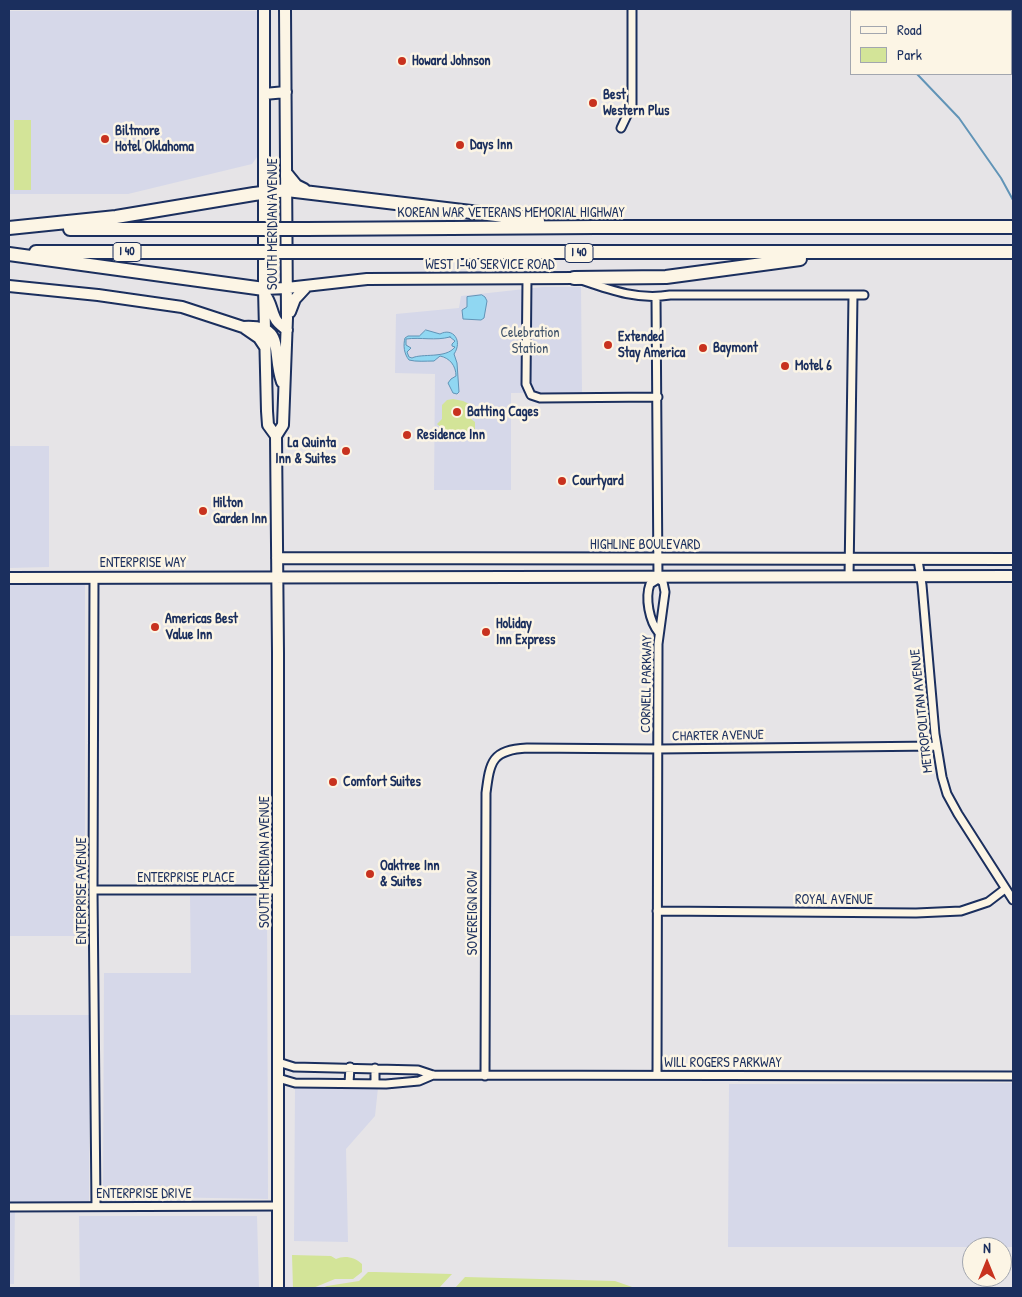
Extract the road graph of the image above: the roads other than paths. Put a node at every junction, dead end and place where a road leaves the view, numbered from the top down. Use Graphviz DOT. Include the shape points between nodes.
graph roads {
  1 [pos="264,9"];
  2 [pos="285,9"];
  3 [pos="632,9"];
  4 [pos="286,92"];
  5 [pos="264,94"];
  6 [pos="621,128"];
  7 [pos="287,175"];
  8 [pos="287,190"];
  9 [pos="264,192"];
  10 [pos="309,192"];
  11 [pos="1013,226"];
  12 [pos="596,227"];
  13 [pos="9,228"];
  14 [pos="852,252"];
  15 [pos="1013,252"];
  16 [pos="9,253"];
  17 [pos="574,278"];
  18 [pos="527,279"];
  19 [pos="9,286"];
  20 [pos="306,286"];
  21 [pos="287,288"];
  22 [pos="264,291"];
  23 [pos="853,295"];
  24 [pos="864,295"];
  25 [pos="656,297"];
  26 [pos="287,318"];
  27 [pos="243,327"];
  28 [pos="265,329"];
  29 [pos="287,330"];
  30 [pos="265,347"];
  31 [pos="284,390"];
  32 [pos="658,397"];
  33 [pos="276,436"];
  34 [pos="277,558"];
  35 [pos="327,558"];
  36 [pos="658,558"];
  37 [pos="849,559"];
  38 [pos="1013,559"];
  39 [pos="918,560"];
  40 [pos="1013,576"];
  41 [pos="94,577"];
  42 [pos="278,577"];
  43 [pos="327,577"];
  44 [pos="849,577"];
  45 [pos="920,577"];
  46 [pos="9,578"];
  47 [pos="658,578"];
  48 [pos="659,633"];
  49 [pos="937,746"];
  50 [pos="658,750"];
  51 [pos="500,753"];
  52 [pos="1005,889"];
  53 [pos="93,890"];
  54 [pos="278,890"];
  55 [pos="1013,900"];
  56 [pos="657,911"];
  57 [pos="278,1062"];
  58 [pos="350,1067"];
  59 [pos="375,1068"];
  60 [pos="433,1075"];
  61 [pos="657,1075"];
  62 [pos="484,1076"];
  63 [pos="1013,1076"];
  64 [pos="278,1078"];
  65 [pos="349,1083"];
  66 [pos="375,1084"];
  67 [pos="96,1206"];
  68 [pos="279,1206"];
  69 [pos="9,1207"];
  70 [pos="278,1288"];
  1 -- 5 [label="main road, SOUTH MERIDIAN AVENUE"];
  2 -- 4 [label="main road, SOUTH MERIDIAN AVENUE"];
  3 -- 6 [label="street" via="632,105"];
  4 -- 5 [label="main road"];
  4 -- 7 [label="main road, SOUTH MERIDIAN AVENUE"];
  5 -- 9 [label="main road, SOUTH MERIDIAN AVENUE"];
  7 -- 8 [label="main road, SOUTH MERIDIAN AVENUE"];
  7 -- 10 [label="highway" via="296,186"];
  8 -- 9 [label="highway"];
  8 -- 10 [label="highway"];
  8 -- 21 [label="main road, SOUTH MERIDIAN AVENUE"];
  9 -- 13 [label="highway" via="116,217"];
  9 -- 22 [label="main road, SOUTH MERIDIAN AVENUE"];
  10 -- 12 [label="highway"];
  11 -- 12 [label="highway, KOREAN WAR VETERANS MEMORIAL HIGHWAY / I 40"];
  12 -- 13 [label="highway, KOREAN WAR VETERANS MEMORIAL HIGHWAY / I 40, bridge"];
  14 -- 15 [label="highway, I 40"];
  14 -- 16 [label="highway, I 40, bridge"];
  14 -- 17 [label="highway" via="674,276"];
  16 -- 22 [label="highway"];
  17 -- 18 [label="main road, WEST I-40 SERVICE ROAD"];
  17 -- 25 [label="street, WEST I-40 SERVICE ROAD" via="626,295"];
  18 -- 20 [label="main road, WEST I-40 SERVICE ROAD" via="368,279"];
  18 -- 32 [label="street" via="526,384 530,393 539,398"];
  19 -- 27 [label="main road" via="172,305"];
  20 -- 21 [label="main road, WEST I-40 SERVICE ROAD"];
  20 -- 26 [label="main road" via="294,301"];
  21 -- 22 [label="main road, WEST I-40 SERVICE ROAD"];
  21 -- 26 [label="main road, SOUTH MERIDIAN AVENUE"];
  22 -- 28 [label="main road, SOUTH MERIDIAN AVENUE"];
  22 -- 29 [label="main road" via="277,322"];
  23 -- 24 [label="street, WEST I-40 SERVICE ROAD"];
  23 -- 25 [label="street, WEST I-40 SERVICE ROAD"];
  23 -- 37 [label="street"];
  25 -- 32 [label="street, CORNELL PARKWAY"];
  26 -- 29 [label="main road, SOUTH MERIDIAN AVENUE"];
  27 -- 28 [label="main road"];
  27 -- 30 [label="main road" via="259,338"];
  28 -- 30 [label="main road, SOUTH MERIDIAN AVENUE"];
  28 -- 31 [label="main road" via="274,338"];
  29 -- 31 [label="main road, SOUTH MERIDIAN AVENUE"];
  30 -- 33 [label="main road, SOUTH MERIDIAN AVENUE" via="268,425"];
  31 -- 33 [label="main road, SOUTH MERIDIAN AVENUE" via="284,425"];
  32 -- 36 [label="street, CORNELL PARKWAY"];
  33 -- 34 [label="main road, SOUTH MERIDIAN AVENUE"];
  34 -- 35 [label="main road, HIGHLINE BOULEVARD"];
  34 -- 42 [label="main road, SOUTH MERIDIAN AVENUE"];
  35 -- 36 [label="main road, HIGHLINE BOULEVARD"];
  35 -- 43 [label="main road"];
  36 -- 37 [label="main road, HIGHLINE BOULEVARD"];
  36 -- 47 [label="street, CORNELL PARKWAY"];
  37 -- 39 [label="main road, HIGHLINE BOULEVARD"];
  37 -- 44 [label="street"];
  38 -- 39 [label="main road, HIGHLINE BOULEVARD"];
  39 -- 45 [label="street, METROPOLITAN AVENUE"];
  40 -- 45 [label="main road"];
  41 -- 42 [label="main road, ENTERPRISE WAY"];
  41 -- 46 [label="main road, ENTERPRISE WAY"];
  41 -- 53 [label="street, ENTERPRISE AVENUE"];
  42 -- 43 [label="main road"];
  42 -- 54 [label="main road, SOUTH MERIDIAN AVENUE"];
  43 -- 47 [label="main road"];
  44 -- 45 [label="main road"];
  44 -- 47 [label="main road"];
  45 -- 49 [label="street, METROPOLITAN AVENUE"];
  47 -- 48 [label="street, CORNELL PARKWAY" via="663,582 665,592"];
  47 -- 48 [label="street" via="650,584 648,591 652,623"];
  48 -- 50 [label="street, CORNELL PARKWAY"];
  49 -- 50 [label="street, CHARTER AVENUE"];
  49 -- 52 [label="street, METROPOLITAN AVENUE" via="947,794"];
  50 -- 51 [label="street, CHARTER AVENUE" via="515,748"];
  50 -- 56 [label="street, CORNELL PARKWAY"];
  51 -- 62 [label="street, SOVEREIGN ROW" via="490,770 486,793"];
  52 -- 55 [label="street, METROPOLITAN AVENUE"];
  52 -- 56 [label="street, ROYAL AVENUE" via="988,902 961,911"];
  53 -- 54 [label="street, ENTERPRISE PLACE"];
  53 -- 67 [label="street, ENTERPRISE AVENUE"];
  54 -- 57 [label="main road, SOUTH MERIDIAN AVENUE"];
  56 -- 61 [label="street, CORNELL PARKWAY"];
  57 -- 58 [label="street, WILL ROGERS PARKWAY" via="294,1067"];
  57 -- 64 [label="main road, SOUTH MERIDIAN AVENUE"];
  58 -- 59 [label="street, WILL ROGERS PARKWAY"];
  58 -- 65 [label="street"];
  59 -- 60 [label="street, WILL ROGERS PARKWAY" via="418,1070"];
  59 -- 66 [label="street"];
  60 -- 62 [label="street, WILL ROGERS PARKWAY"];
  60 -- 66 [label="street, WILL ROGERS PARKWAY" via="419,1081"];
  61 -- 62 [label="street, WILL ROGERS PARKWAY"];
  61 -- 63 [label="street, WILL ROGERS PARKWAY"];
  64 -- 65 [label="street, WILL ROGERS PARKWAY" via="295,1083"];
  64 -- 68 [label="main road, SOUTH MERIDIAN AVENUE"];
  65 -- 66 [label="street, WILL ROGERS PARKWAY"];
  67 -- 68 [label="street, ENTERPRISE DRIVE"];
  67 -- 69 [label="street, ENTERPRISE DRIVE"];
  68 -- 70 [label="main road, SOUTH MERIDIAN AVENUE"];
}
